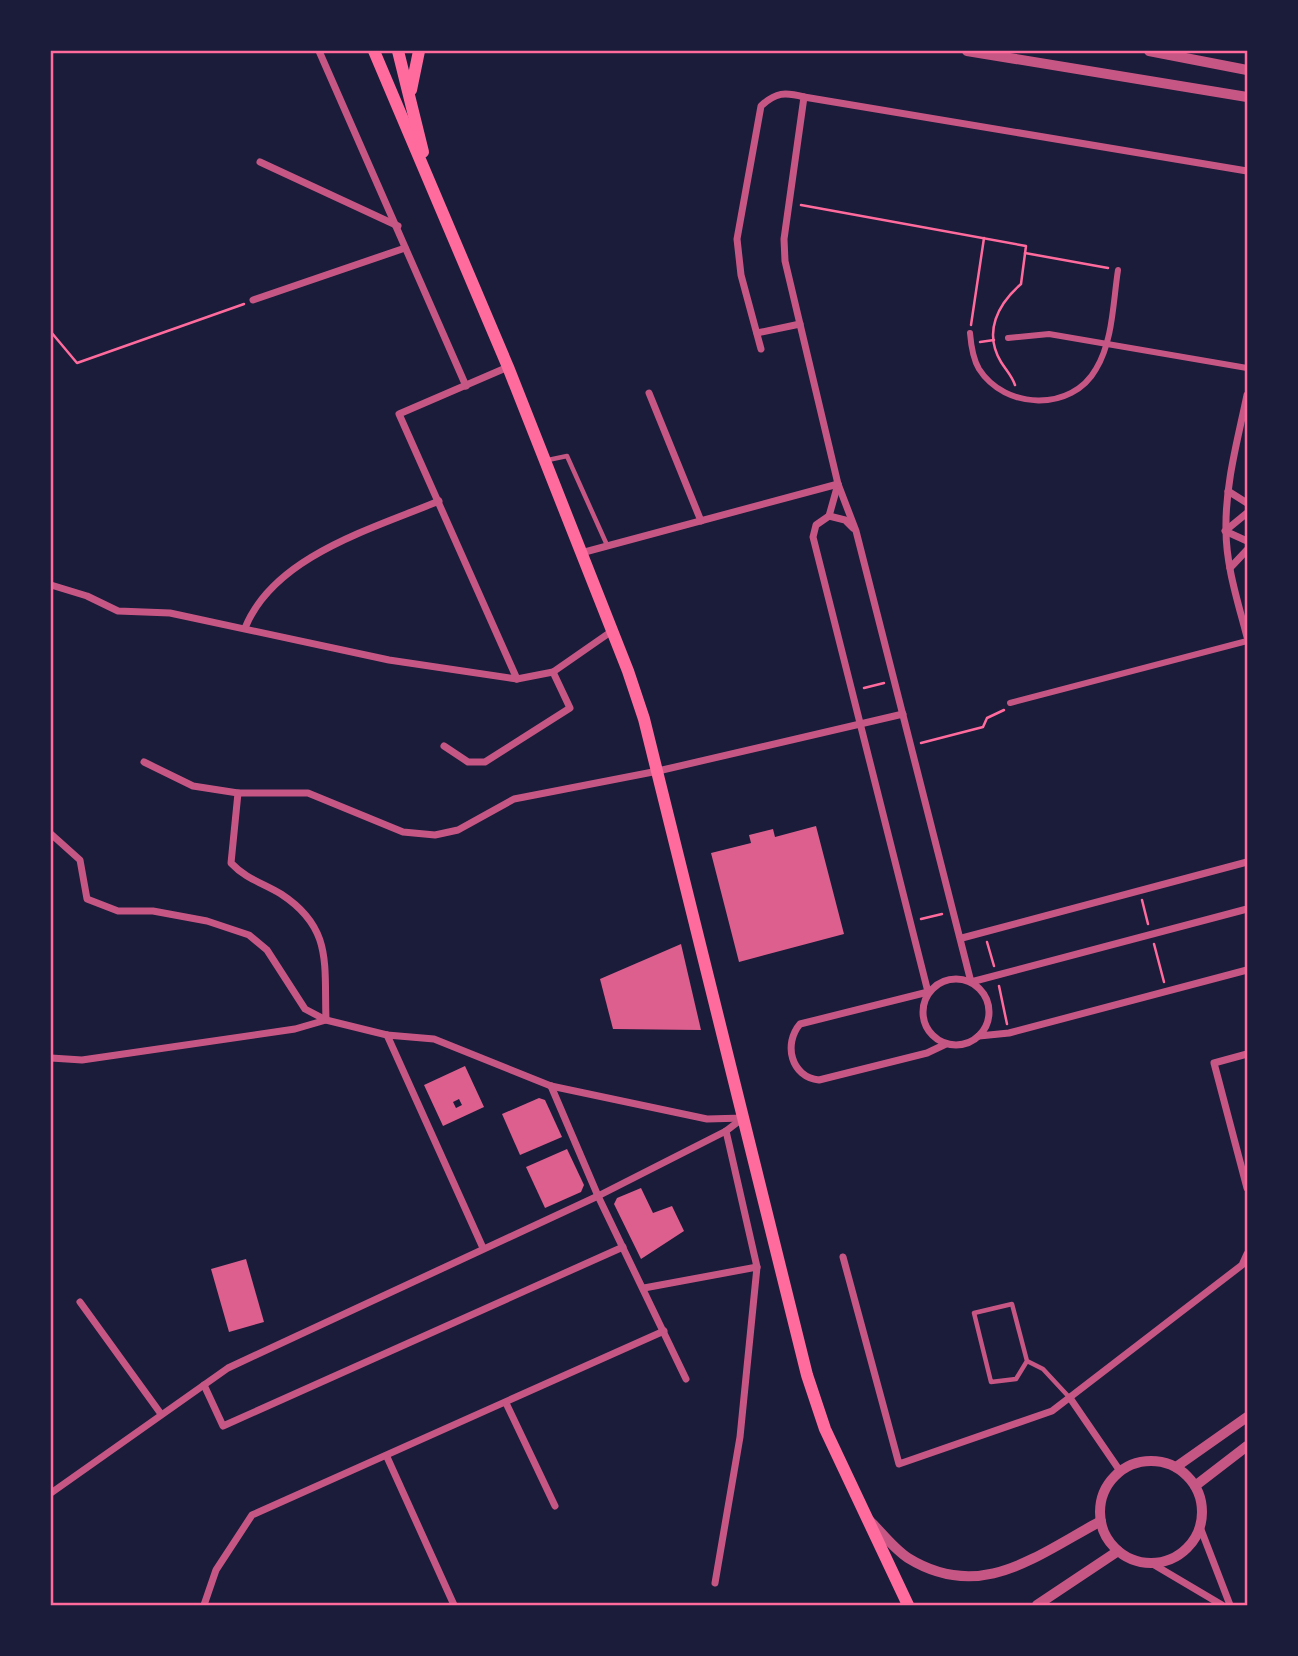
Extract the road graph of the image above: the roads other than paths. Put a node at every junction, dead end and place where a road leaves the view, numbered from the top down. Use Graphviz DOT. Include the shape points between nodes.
graph roads {
  1 [pos="319,51"];
  2 [pos="374,51"];
  3 [pos="398,51"];
  4 [pos="419,51"];
  5 [pos="967,51"];
  6 [pos="1149,51"];
  7 [pos="1247,70"];
  8 [pos="410,97"];
  9 [pos="804,97"];
  10 [pos="1247,100"];
  11 [pos="260,162"];
  12 [pos="1247,172"];
  13 [pos="432,190"];
  14 [pos="398,226"];
  15 [pos="405,248"];
  16 [pos="1118,270"];
  17 [pos="253,300"];
  18 [pos="800,324"];
  19 [pos="970,333"];
  20 [pos="757,334"];
  21 [pos="1008,338"];
  22 [pos="1107,344"];
  23 [pos="761,349"];
  24 [pos="508,367"];
  25 [pos="1247,368"];
  26 [pos="466,386"];
  27 [pos="649,393"];
  28 [pos="1247,395"];
  29 [pos="545,461"];
  30 [pos="838,484"];
  31 [pos="1228,491"];
  32 [pos="439,501"];
  33 [pos="1247,503"];
  34 [pos="1247,513"];
  35 [pos="829,516"];
  36 [pos="701,521"];
  37 [pos="856,531"];
  38 [pos="1226,531"];
  39 [pos="1247,541"];
  40 [pos="607,545"];
  41 [pos="1247,550"];
  42 [pos="581,553"];
  43 [pos="1229,568"];
  44 [pos="51,585"];
  45 [pos="244,628"];
  46 [pos="612,631"];
  47 [pos="1247,639"];
  48 [pos="554,672"];
  49 [pos="517,678"];
  50 [pos="1010,704"];
  51 [pos="903,714"];
  52 [pos="860,724"];
  53 [pos="444,747"];
  54 [pos="144,762"];
  55 [pos="658,771"];
  56 [pos="238,793"];
  57 [pos="51,834"];
  58 [pos="1247,862"];
  59 [pos="1247,909"];
  60 [pos="961,938"];
  61 [pos="1247,970"];
  62 [pos="971,982"];
  63 [pos="929,992"];
  64 [pos="326,1020"];
  65 [pos="387,1035"];
  66 [pos="979,1036"];
  67 [pos="946,1044"];
  68 [pos="1247,1055"];
  69 [pos="51,1058"];
  70 [pos="551,1086"];
  71 [pos="744,1118"];
  72 [pos="726,1131"];
  73 [pos="1247,1188"];
  74 [pos="598,1195"];
  75 [pos="623,1247"];
  76 [pos="483,1248"];
  77 [pos="1247,1254"];
  78 [pos="843,1257"];
  79 [pos="757,1267"];
  80 [pos="644,1288"];
  81 [pos="80,1302"];
  82 [pos="664,1331"];
  83 [pos="1027,1361"];
  84 [pos="686,1379"];
  85 [pos="204,1385"];
  86 [pos="1070,1398"];
  87 [pos="506,1403"];
  88 [pos="161,1414"];
  89 [pos="1247,1417"];
  90 [pos="1247,1446"];
  91 [pos="387,1457"];
  92 [pos="1176,1467"];
  93 [pos="1120,1471"];
  94 [pos="1195,1486"];
  95 [pos="51,1493"];
  96 [pos="555,1506"];
  97 [pos="869,1521"];
  98 [pos="1101,1521"];
  99 [pos="1200,1527"];
  100 [pos="1118,1551"];
  101 [pos="1151,1563"];
  102 [pos="715,1583"];
  103 [pos="204,1605"];
  104 [pos="454,1605"];
  105 [pos="908,1605"];
  106 [pos="1037,1605"];
  107 [pos="1222,1605"];
  108 [pos="1230,1605"];
  1 -- 14 [label="street"];
  2 -- 13 [label="main road"];
  3 -- 8 [label="main road"];
  4 -- 8 [label="main road"];
  5 -- 10 [label="street"];
  6 -- 7 [label="street"];
  8 -- 13 [label="main road"];
  9 -- 12 [label="street"];
  9 -- 18 [label="street" via="785,261"];
  9 -- 20 [label="street" via="785,92 771,96 761,106 737,239 741,275"];
  11 -- 14 [label="street"];
  13 -- 24 [label="main road"];
  14 -- 15 [label="street"];
  15 -- 17 [label="street"];
  15 -- 26 [label="street"];
  16 -- 22 [label="street"];
  18 -- 20 [label="street"];
  18 -- 30 [label="street"];
  19 -- 22 [label="street" via="979,369 995,386 1038,402 1057,400 1080,388 1096,370"];
  20 -- 23 [label="street"];
  21 -- 22 [label="street" via="1049,334"];
  22 -- 25 [label="street"];
  24 -- 26 [label="street"];
  24 -- 29 [label="main road"];
  26 -- 32 [label="street" via="399,414"];
  27 -- 36 [label="street"];
  28 -- 31 [label="street"];
  29 -- 40 [label="lane" via="567,456"];
  29 -- 42 [label="main road"];
  30 -- 35 [label="street"];
  30 -- 36 [label="street"];
  30 -- 37 [label="street"];
  31 -- 33 [label="street"];
  31 -- 38 [label="street"];
  32 -- 45 [label="street" via="307,556 252,609"];
  32 -- 49 [label="street"];
  34 -- 38 [label="street"];
  35 -- 37 [label="street" via="845,520"];
  35 -- 52 [label="street" via="816,526 813,537"];
  36 -- 40 [label="street"];
  37 -- 51 [label="street"];
  38 -- 39 [label="street"];
  38 -- 43 [label="street"];
  40 -- 42 [label="street"];
  41 -- 43 [label="street"];
  42 -- 46 [label="main road"];
  43 -- 47 [label="street"];
  44 -- 45 [label="street" via="118,611 170,612"];
  45 -- 49 [label="street" via="389,660"];
  46 -- 48 [label="street"];
  46 -- 55 [label="main road"];
  47 -- 50 [label="street"];
  48 -- 49 [label="street"];
  48 -- 53 [label="street" via="570,708 485,762 468,762"];
  51 -- 52 [label="street"];
  51 -- 60 [label="street"];
  52 -- 55 [label="street"];
  52 -- 63 [label="street"];
  54 -- 56 [label="street" via="193,786"];
  55 -- 56 [label="street" via="514,799 458,830 435,835 403,832 308,793"];
  55 -- 71 [label="main road"];
  56 -- 64 [label="street" via="231,863 243,876 279,893 306,913 323,943"];
  57 -- 64 [label="street" via="80,860 87,899 118,911 207,921 248,936 267,950 305,1009"];
  58 -- 60 [label="street"];
  59 -- 62 [label="street"];
  60 -- 62 [label="street"];
  61 -- 66 [label="street" via="1010,1032"];
  62 -- 63 [label="street" via="956,978 940,982"];
  62 -- 66 [label="street" via="983,992 989,1007 988,1023"];
  63 -- 67 [label="street" via="922,1007 924,1023"];
  63 -- 67 [label="street" via="800,1024 791,1035 790,1046 796,1069 806,1079 819,1080"];
  64 -- 65 [label="street"];
  64 -- 69 [label="street" via="295,1029 82,1060"];
  65 -- 70 [label="street" via="434,1039"];
  65 -- 76 [label="street"];
  66 -- 67 [label="street" via="969,1043"];
  68 -- 73 [label="street" via="1214,1063"];
  70 -- 71 [label="street" via="707,1119"];
  70 -- 74 [label="street"];
  71 -- 72 [label="street"];
  71 -- 97 [label="main road" via="807,1375 825,1429"];
  72 -- 74 [label="street"];
  72 -- 79 [label="street"];
  74 -- 75 [label="street"];
  74 -- 76 [label="street"];
  75 -- 80 [label="street"];
  75 -- 85 [label="street" via="223,1426"];
  76 -- 85 [label="street" via="228,1368"];
  77 -- 86 [label="street" via="1242,1265"];
  78 -- 86 [label="street" via="899,1464 1052,1411"];
  79 -- 80 [label="street"];
  79 -- 102 [label="street" via="740,1437"];
  80 -- 82 [label="street"];
  81 -- 88 [label="street"];
  82 -- 84 [label="street"];
  82 -- 87 [label="street"];
  83 -- 83 [label="lane" via="1012,1304 974,1313 991,1382 1016,1379"];
  83 -- 86 [label="lane" via="1044,1370"];
  85 -- 88 [label="street"];
  86 -- 93 [label="street"];
  87 -- 91 [label="street"];
  87 -- 96 [label="street"];
  88 -- 95 [label="street"];
  89 -- 92 [label="street"];
  90 -- 94 [label="street"];
  91 -- 103 [label="street" via="252,1515 216,1570"];
  91 -- 104 [label="street"];
  92 -- 93 [label="street" via="1147,1461"];
  92 -- 94 [label="street"];
  93 -- 98 [label="street" via="1101,1503"];
  94 -- 99 [label="street" via="1202,1506"];
  97 -- 98 [label="street" via="907,1557 941,1574 985,1577 1017,1568"];
  97 -- 105 [label="main road"];
  98 -- 100 [label="street"];
  99 -- 101 [label="street" via="1182,1553"];
  99 -- 108 [label="street"];
  100 -- 101 [label="street"];
  100 -- 106 [label="street"];
  101 -- 107 [label="street"];
}
